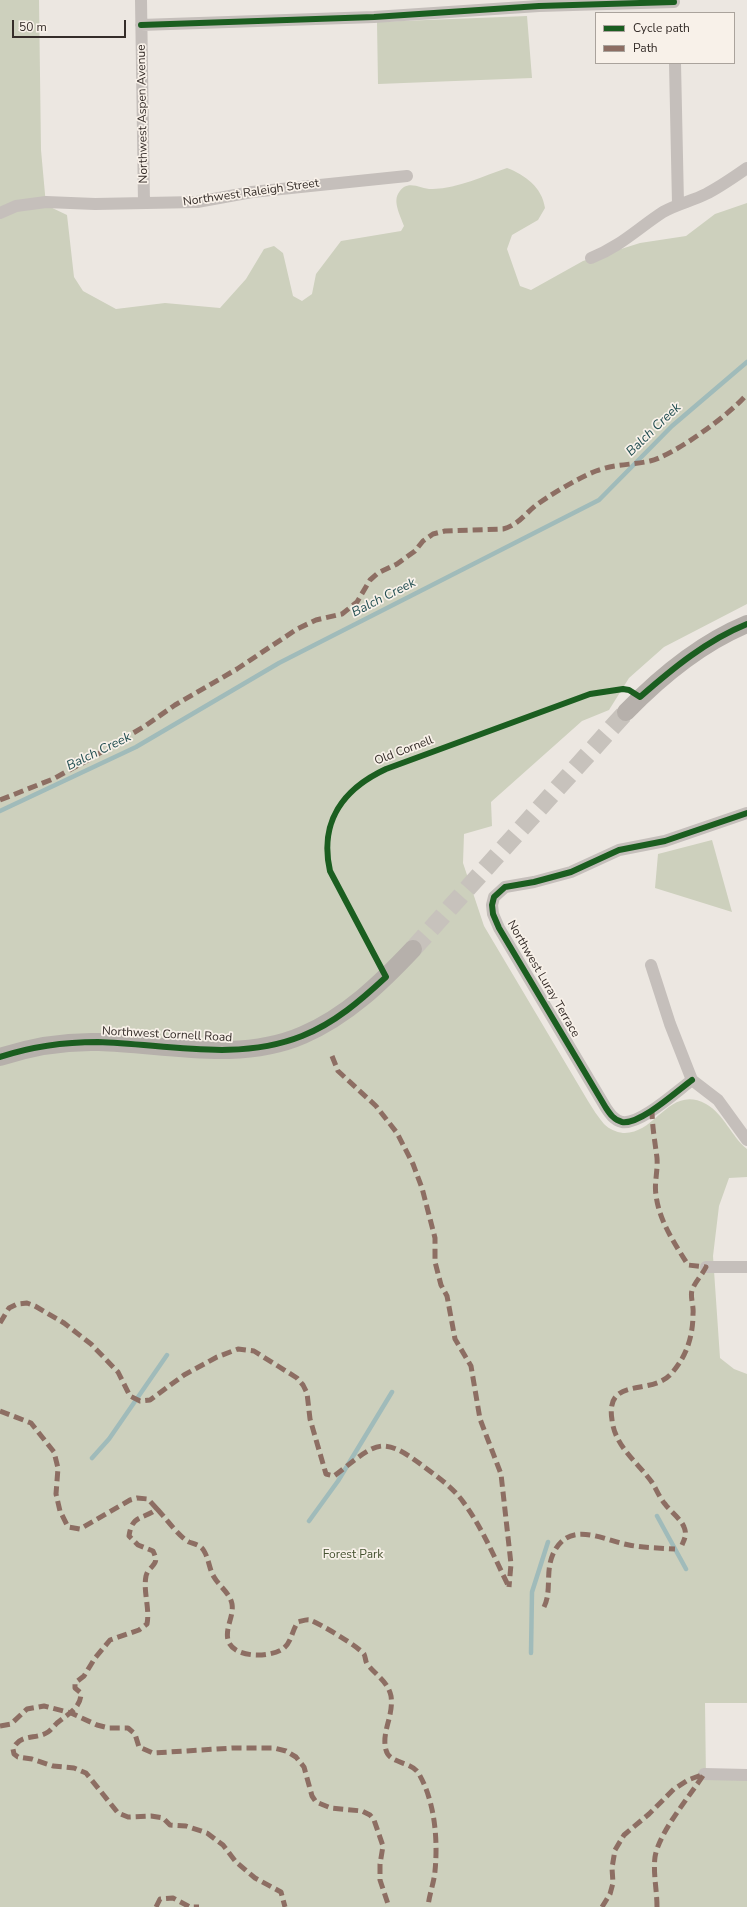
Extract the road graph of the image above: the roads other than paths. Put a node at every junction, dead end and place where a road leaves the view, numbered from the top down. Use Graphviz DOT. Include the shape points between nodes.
graph roads {
  1 [pos="141,0"];
  2 [pos="674,5"];
  3 [pos="141,25"];
  4 [pos="675,64"];
  5 [pos="747,168"];
  6 [pos="407,176"];
  7 [pos="144,203"];
  8 [pos="678,204"];
  9 [pos="0,213"];
  10 [pos="591,258"];
  11 [pos="747,624"];
  12 [pos="626,712"];
  13 [pos="747,813"];
  14 [pos="412,949"];
  15 [pos="651,965"];
  16 [pos="0,1057"];
  17 [pos="692,1080"];
  18 [pos="747,1140"];
  19 [pos="706,1267"];
  20 [pos="747,1267"];
  21 [pos="704,1774"];
  22 [pos="747,1775"];
  1 -- 3 [label="street, Northwest Aspen Avenue"];
  2 -- 3 [label="street" via="539,6 374,16"];
  3 -- 7 [label="street, Northwest Aspen Avenue"];
  4 -- 8 [label="street"];
  5 -- 8 [label="street" via="705,195"];
  6 -- 7 [label="street, Northwest Raleigh Street" via="252,192 197,202"];
  7 -- 9 [label="street, Northwest Raleigh Street" via="31,203"];
  8 -- 10 [label="street" via="620,244"];
  11 -- 12 [label="main road" via="726,634 680,665"];
  13 -- 17 [label="street, Northwest Luray Terrace" via="665,841 619,850 571,872 505,887 494,897 492,905 499,928 615,1119 621,1122 634,1121"];
  14 -- 16 [label="main road, Northwest Cornell Road" via="386,977 354,1005 320,1027 281,1042 222,1050 98,1042 67,1043 44,1045"];
  15 -- 17 [label="street"];
  17 -- 18 [label="street" via="718,1100"];
  19 -- 20 [label="street"];
  21 -- 22 [label="street"];
}
